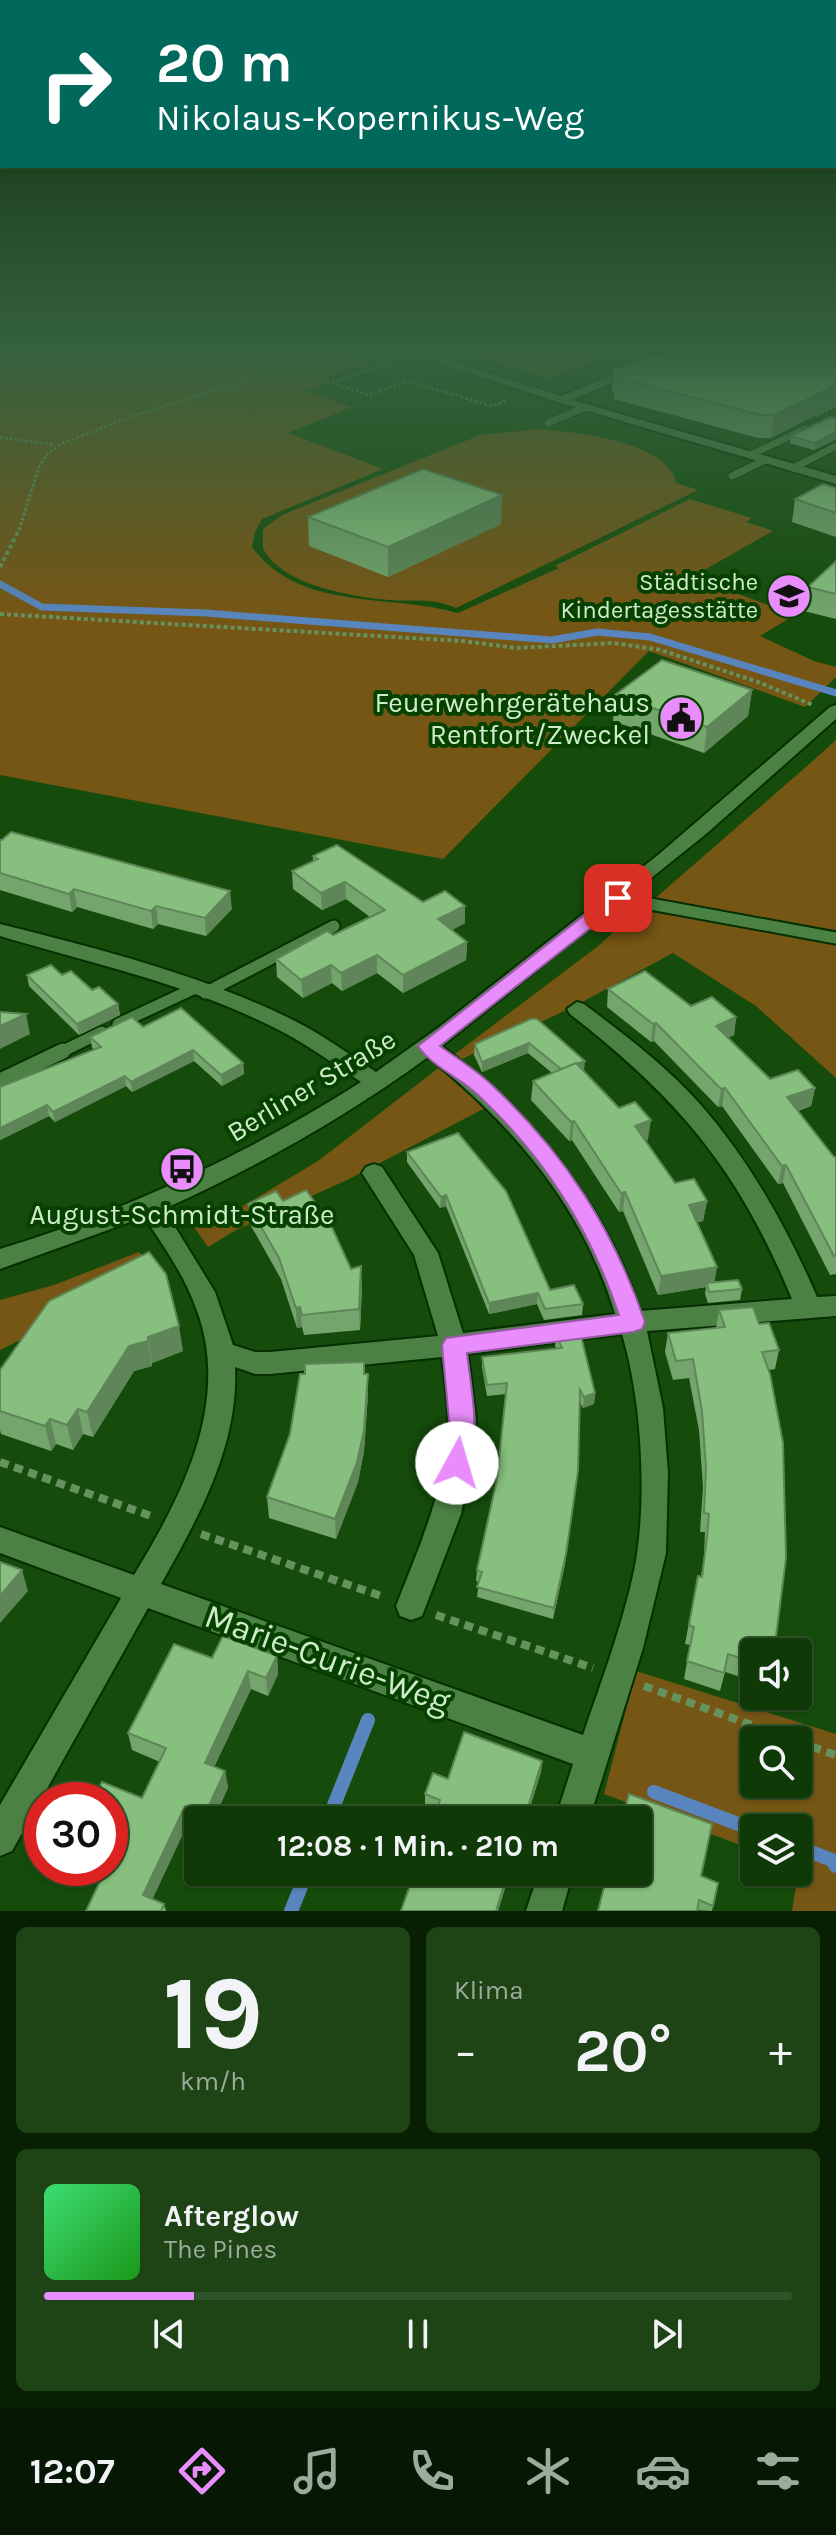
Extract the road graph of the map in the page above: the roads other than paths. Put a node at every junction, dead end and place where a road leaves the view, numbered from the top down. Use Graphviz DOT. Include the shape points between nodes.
graph roads {
  1 [pos="696,439"];
  2 [pos="784,439"];
  3 [pos="836,446"];
  4 [pos="750,455"];
  5 [pos="765,460"];
  6 [pos="793,468"];
  7 [pos="732,476"];
  8 [pos="836,480"];
  9 [pos="834,712"];
  10 [pos="618,898"];
  11 [pos="334,926"];
  12 [pos="0,930"];
  13 [pos="836,938"];
  14 [pos="199,991"];
  15 [pos="577,1009"];
  16 [pos="428,1046"];
  17 [pos="0,1081"];
  18 [pos="377,1083"];
  19 [pos="374,1173"];
  20 [pos="149,1206"];
  21 [pos="0,1259"];
  22 [pos="836,1306"];
  23 [pos="809,1309"];
  24 [pos="633,1322"];
  25 [pos="454,1345"];
  26 [pos="221,1352"];
  27 [pos="0,1540"];
  28 [pos="141,1590"];
  29 [pos="411,1606"];
  30 [pos="592,1755"];
  31 [pos="576,1806"];
  32 [pos="0,1839"];
  33 [pos="552,1886"];
  34 [pos="544,1911"];
  1 -- 4 [label="street"];
  2 -- 4 [label="lane"];
  3 -- 6 [label="lane"];
  4 -- 5 [label="street"];
  5 -- 6 [label="street"];
  5 -- 7 [label="lane"];
  6 -- 8 [label="street"];
  9 -- 10 [label="street, Berliner Straße" via="758,783"];
  10 -- 13 [label="lane"];
  10 -- 16 [label="street, Berliner Straße"];
  11 -- 14 [label="lane"];
  12 -- 14 [label="street"];
  14 -- 17 [label="lane"];
  14 -- 18 [label="street" via="294,1029"];
  15 -- 23 [label="street" via="636,1055 692,1110 781,1241"];
  16 -- 18 [label="street, Berliner Straße"];
  16 -- 24 [label="street" via="486,1090 549,1159 591,1220"];
  18 -- 20 [label="street, Berliner Straße" via="259,1152"];
  19 -- 25 [label="street" via="426,1253"];
  20 -- 21 [label="street, Berliner Straße"];
  20 -- 26 [label="street" via="201,1284"];
  22 -- 23 [label="street"];
  23 -- 24 [label="street"];
  24 -- 25 [label="street"];
  24 -- 30 [label="street" via="654,1428 650,1564"];
  25 -- 26 [label="street" via="255,1363"];
  25 -- 29 [label="street" via="462,1420 457,1463 446,1514"];
  26 -- 28 [label="street" via="221,1396 207,1456 180,1526"];
  27 -- 28 [label="street, Marie-Curie-Weg"];
  28 -- 30 [label="street, Marie-Curie-Weg"];
  28 -- 32 [label="street"];
  30 -- 31 [label="street"];
  33 -- 34 [label="street"];
}
